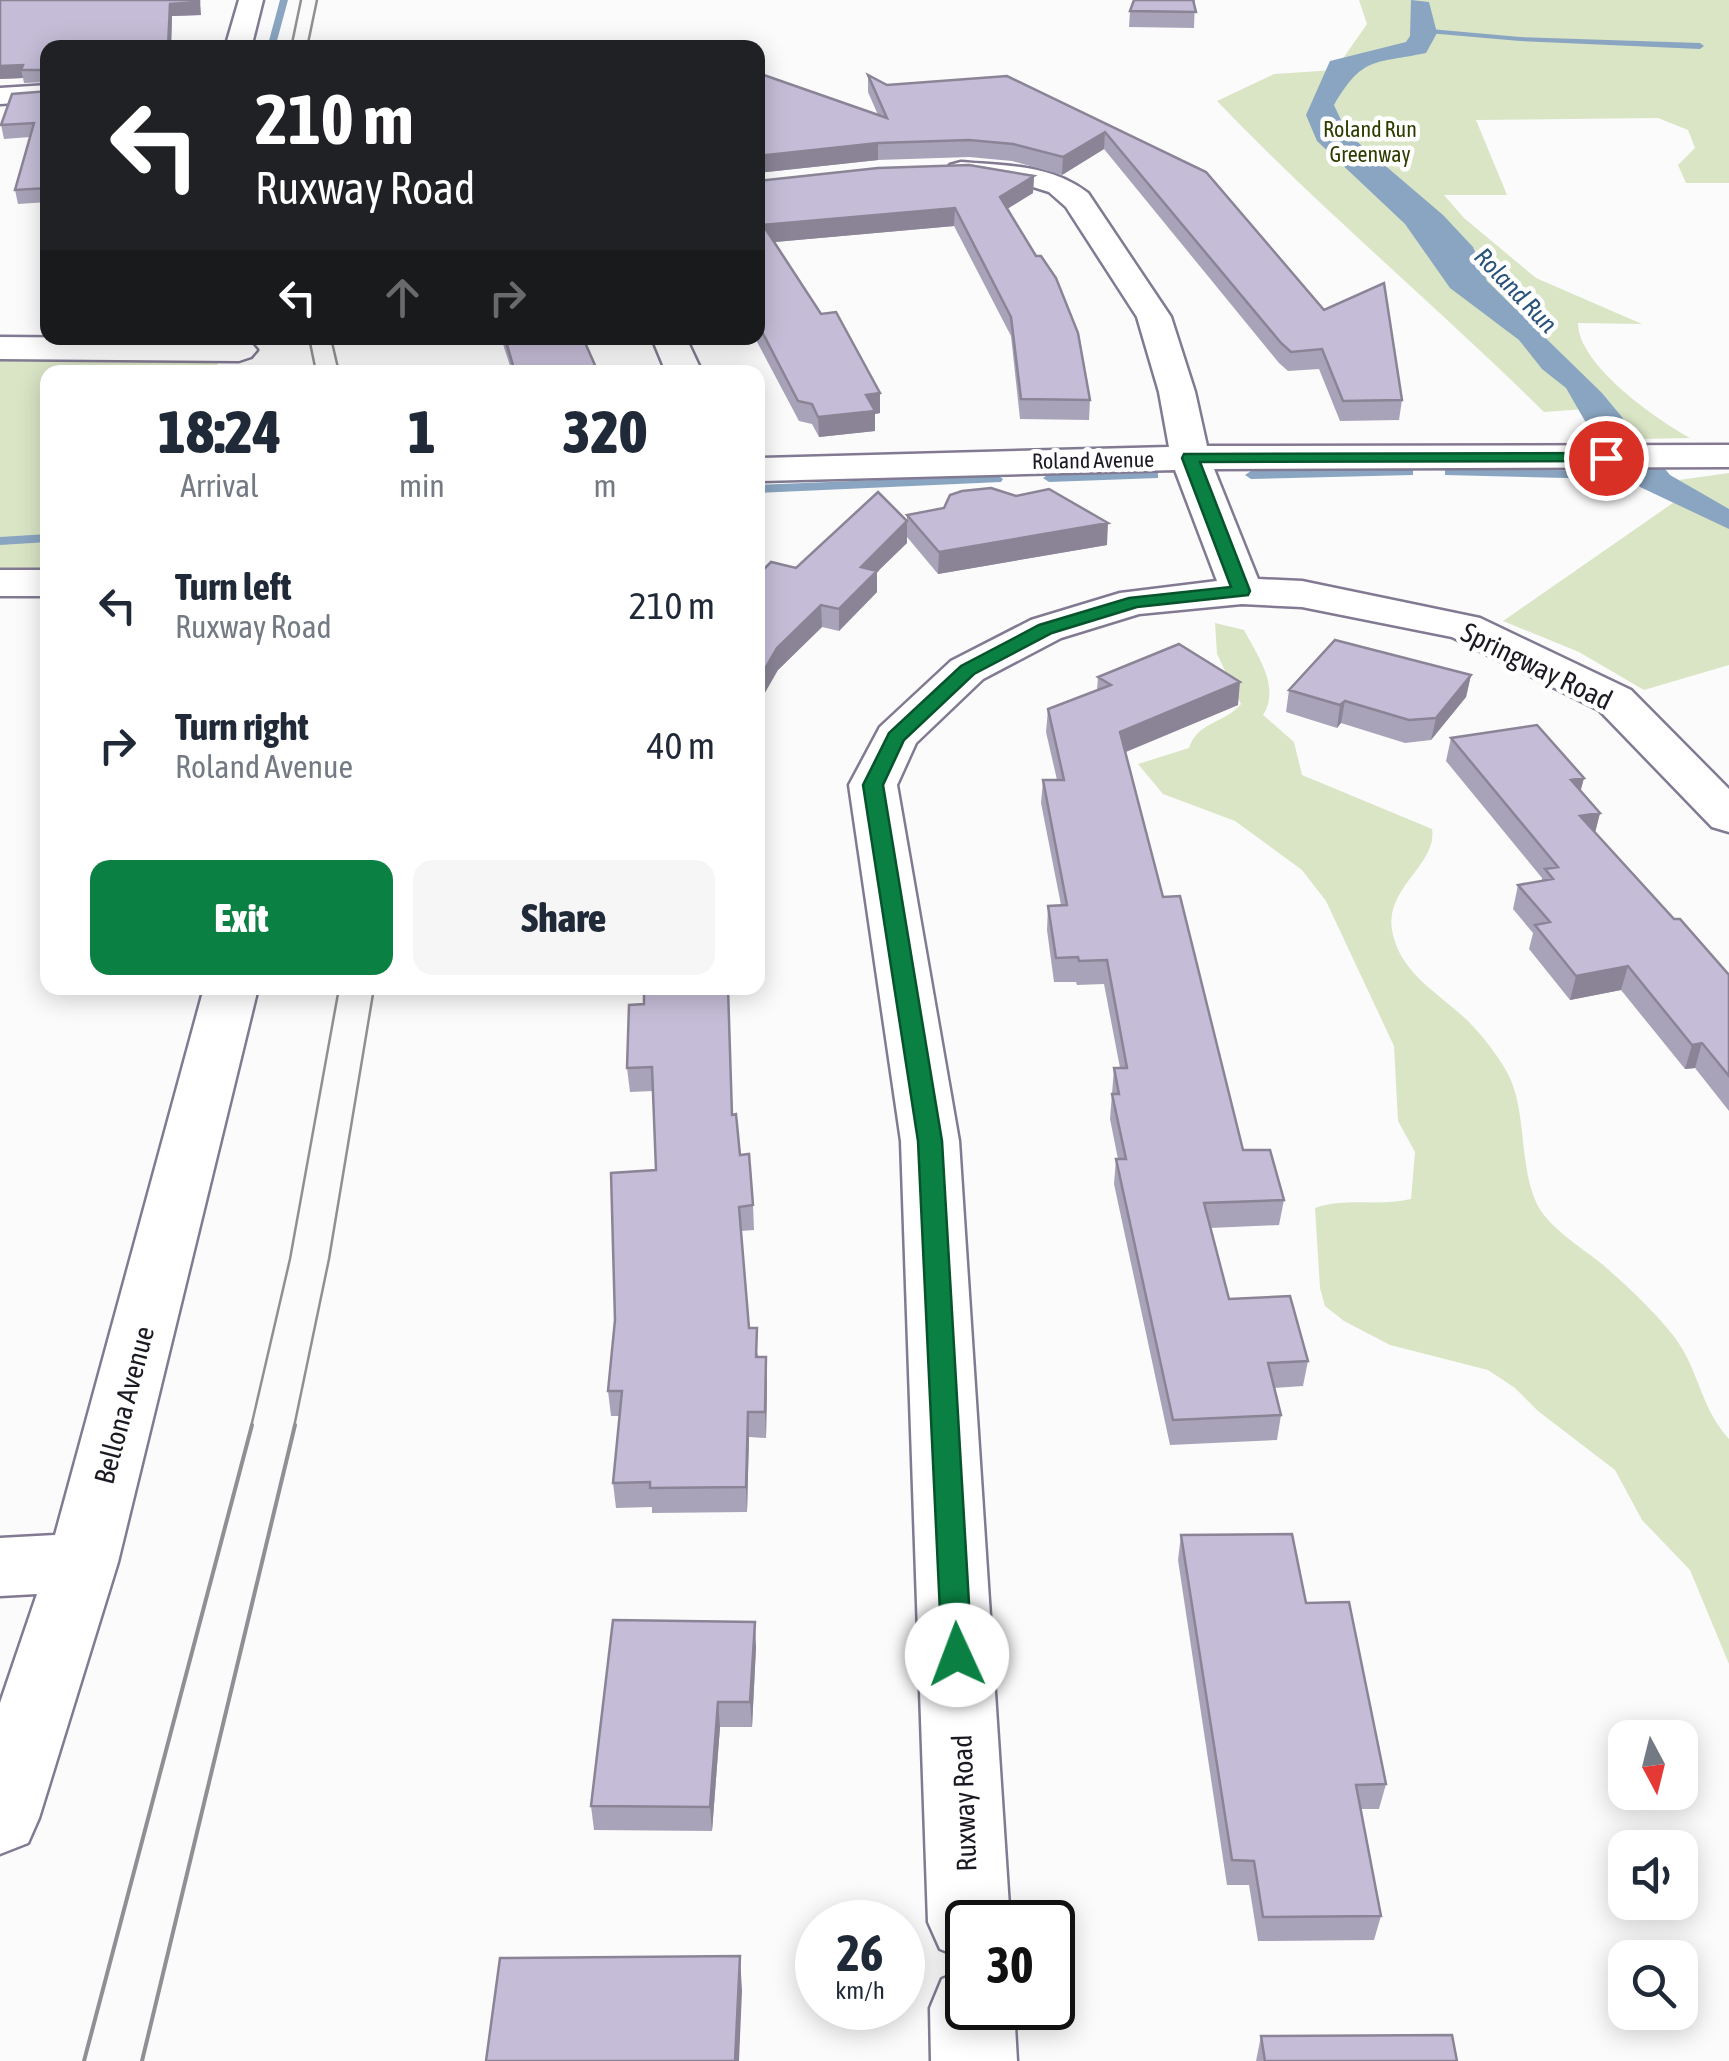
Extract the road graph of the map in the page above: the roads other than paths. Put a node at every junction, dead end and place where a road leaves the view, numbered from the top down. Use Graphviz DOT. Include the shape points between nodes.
graph roads {
  1 [pos="251,0"];
  2 [pos="240,40"];
  3 [pos="40,94"];
  4 [pos="0,96"];
  5 [pos="932,172"];
  6 [pos="0,348"];
  7 [pos="239,353"];
  8 [pos="1729,456"];
  9 [pos="1190,458"];
  10 [pos="765,470"];
  11 [pos="0,583"];
  12 [pos="40,583"];
  13 [pos="1242,591"];
  14 [pos="1729,817"];
  15 [pos="229,995"];
  16 [pos="83,1562"];
  17 [pos="0,1567"];
  18 [pos="0,1818"];
  19 [pos="967,1900"];
  20 [pos="973,2030"];
  21 [pos="974,2061"];
  1 -- 2 [label="street"];
  3 -- 4 [label="street"];
  5 -- 9 [label="street" via="1034,177 1077,200 1154,317"];
  6 -- 7 [label="street"];
  8 -- 9 [label="street, Roland Avenue"];
  9 -- 10 [label="street, Roland Avenue"];
  9 -- 13 [label="street"];
  11 -- 12 [label="street"];
  13 -- 14 [label="street, Springway Road" via="1302,594 1465,627 1616,700"];
  13 -- 19 [label="street, Ruxway Road" via="1135,602 1046,629 967,670 896,737 873,785 930,1141"];
  15 -- 16 [label="street, Bellona Avenue"];
  16 -- 17 [label="street"];
  16 -- 18 [label="street, Bellona Avenue"];
  20 -- 21 [label="street"];
}
